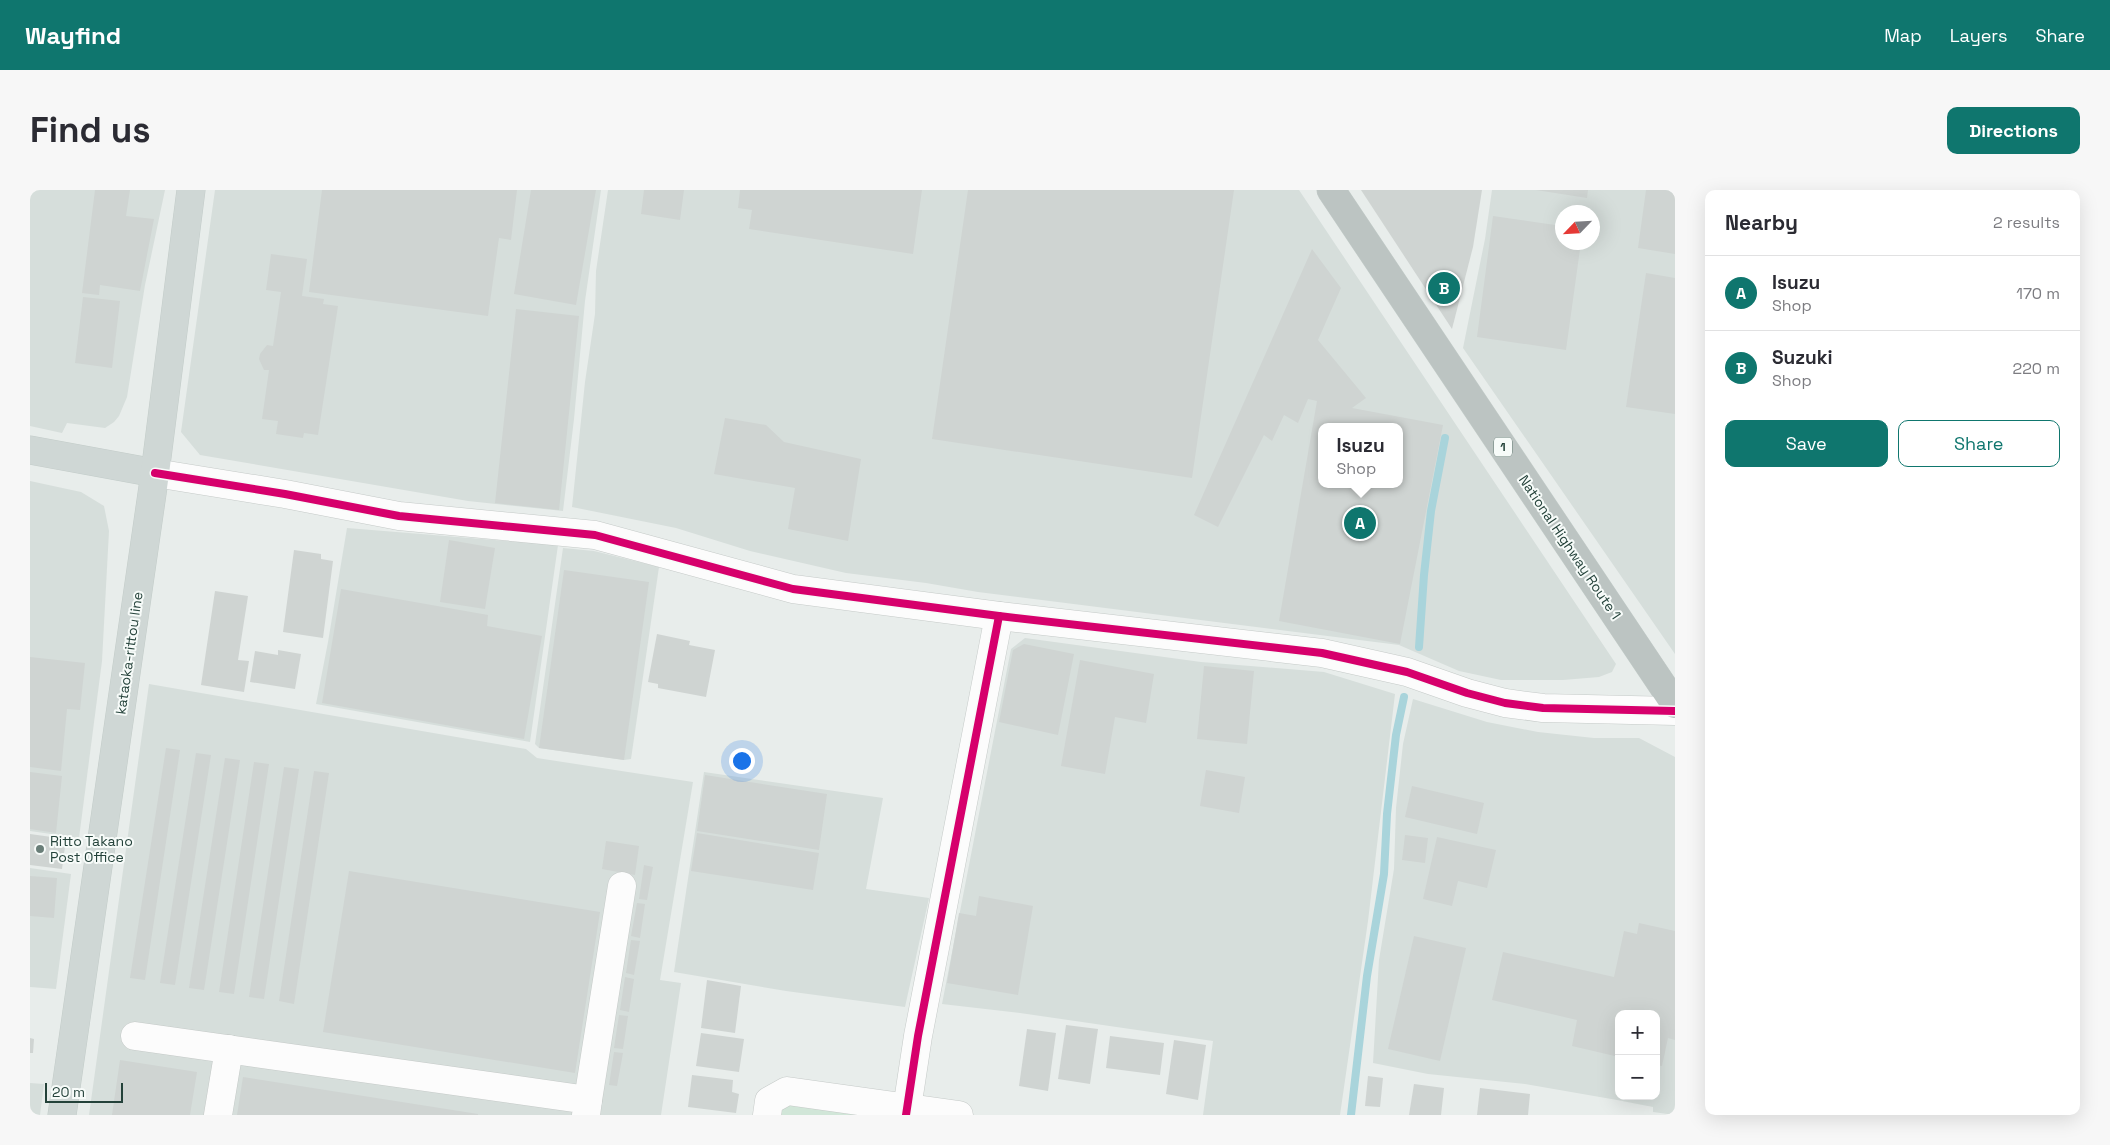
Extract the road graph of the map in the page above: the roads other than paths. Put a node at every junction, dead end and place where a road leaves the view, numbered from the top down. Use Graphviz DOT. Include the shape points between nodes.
graph roads {
  1 [pos="191,190"];
  2 [pos="1331,190"];
  3 [pos="30,450"];
  4 [pos="155,473"];
  5 [pos="999,616"];
  6 [pos="1675,704"];
  7 [pos="1675,711"];
  8 [pos="622,886"];
  9 [pos="136,1036"];
  10 [pos="229,1049"];
  11 [pos="587,1108"];
  12 [pos="907,1111"];
  13 [pos="62,1115"];
  14 [pos="218,1115"];
  15 [pos="767,1115"];
  16 [pos="959,1115"];
  1 -- 4 [label="main road, kataoka-rittou line"];
  2 -- 6 [label="highway, National Highway Route 1 / 1"];
  3 -- 4 [label="main road"];
  4 -- 5 [label="street" via="399,516 595,535 793,589"];
  4 -- 13 [label="main road, kataoka-rittou line"];
  5 -- 7 [label="street" via="1322,653 1407,672 1505,703 1543,708"];
  5 -- 12 [label="street" via="918,1036"];
  8 -- 11 [label="street"];
  9 -- 10 [label="street"];
  10 -- 11 [label="street"];
  10 -- 14 [label="street"];
  12 -- 15 [label="street" via="787,1091 769,1101"];
  12 -- 16 [label="street"];
}
